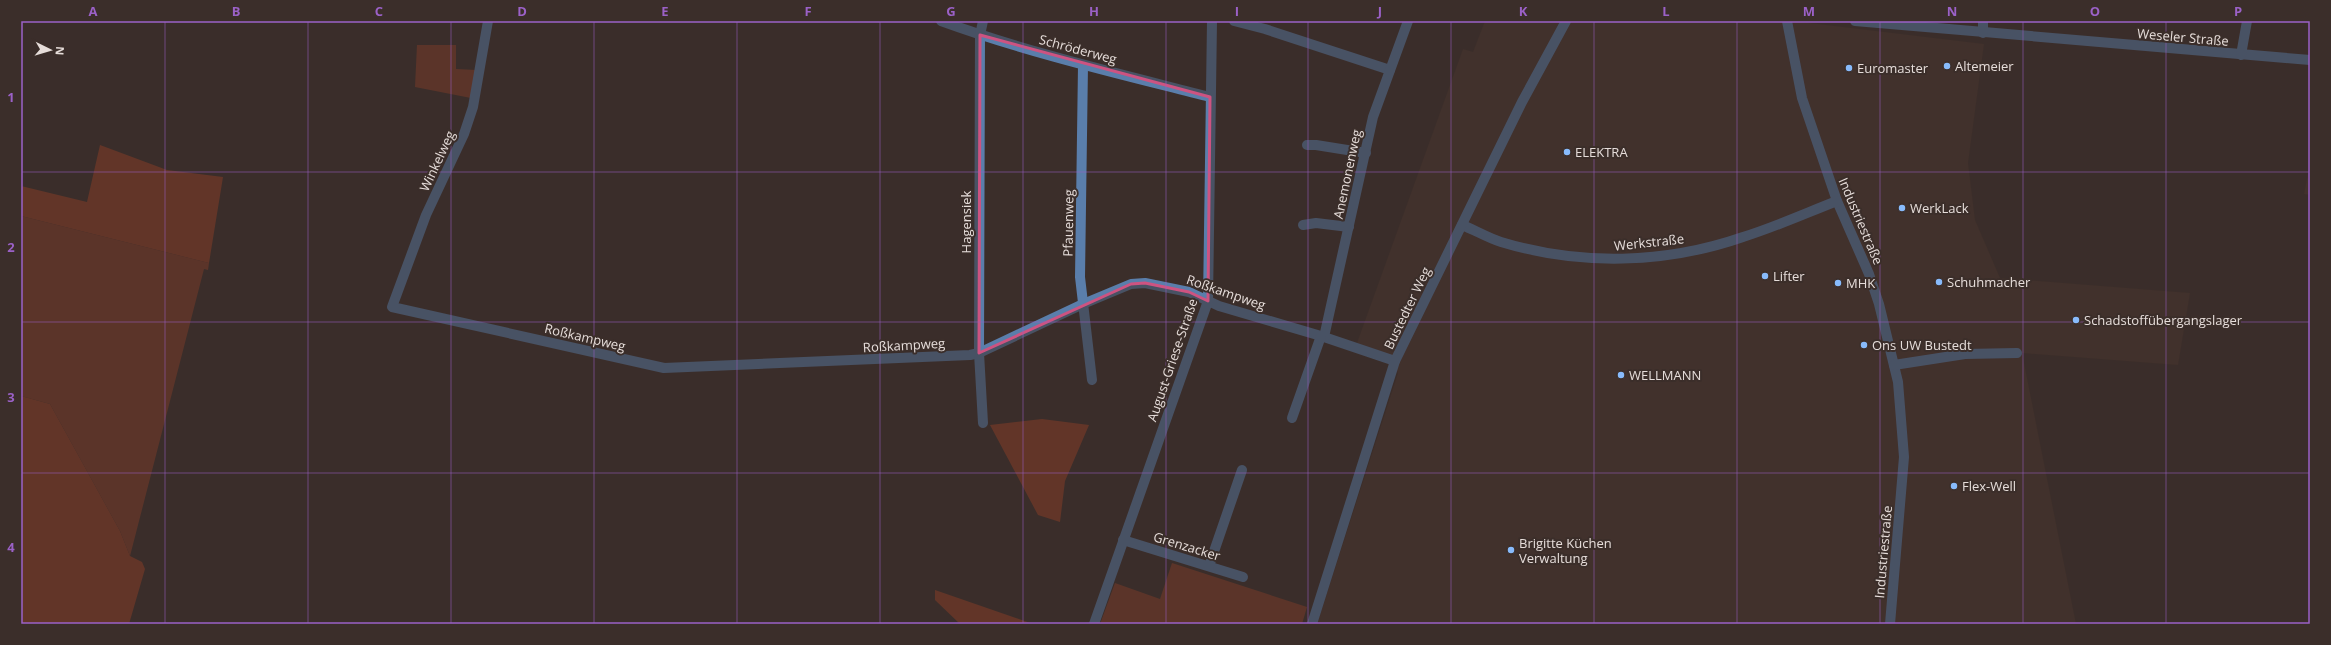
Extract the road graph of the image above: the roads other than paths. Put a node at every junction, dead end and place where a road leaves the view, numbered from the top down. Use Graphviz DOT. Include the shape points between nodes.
graph roads {
  1 [pos="488,21"];
  2 [pos="941,21"];
  3 [pos="983,21"];
  4 [pos="1212,21"];
  5 [pos="1234,21"];
  6 [pos="1408,21"];
  7 [pos="1566,21"];
  8 [pos="1787,21"];
  9 [pos="1855,21"];
  10 [pos="1983,21"];
  11 [pos="2247,21"];
  12 [pos="1982,33"];
  13 [pos="980,35"];
  14 [pos="2241,55"];
  15 [pos="2310,60"];
  16 [pos="1083,65"];
  17 [pos="1390,70"];
  18 [pos="1210,97"];
  19 [pos="1307,145"];
  20 [pos="1366,153"];
  21 [pos="1837,201"];
  22 [pos="1303,225"];
  23 [pos="1462,225"];
  24 [pos="1349,227"];
  25 [pos="1208,301"];
  26 [pos="1083,304"];
  27 [pos="392,307"];
  28 [pos="1323,336"];
  29 [pos="979,353"];
  30 [pos="2017,353"];
  31 [pos="1396,361"];
  32 [pos="1894,365"];
  33 [pos="1092,380"];
  34 [pos="1292,418"];
  35 [pos="983,423"];
  36 [pos="1242,470"];
  37 [pos="1123,540"];
  38 [pos="1209,566"];
  39 [pos="1243,577"];
  40 [pos="1094,624"];
  41 [pos="1312,624"];
  42 [pos="1890,624"];
  1 -- 27 [label="street, Winkelweg" via="474,107 426,215"];
  2 -- 13 [label="street, Schröderweg"];
  3 -- 13 [label="street, Hagensiek"];
  4 -- 18 [label="street, August-Griese-Straße"];
  5 -- 17 [label="street" via="1265,28"];
  6 -- 17 [label="street, Anemonenweg"];
  7 -- 23 [label="street, Bustedter Weg" via="1522,102"];
  8 -- 21 [label="street, Industriestraße" via="1802,98"];
  9 -- 12 [label="street, Weseler Straße"];
  10 -- 12 [label="street"];
  11 -- 14 [label="street"];
  12 -- 14 [label="street, Weseler Straße"];
  13 -- 16 [label="street, Schröderweg"];
  13 -- 29 [label="street, Hagensiek"];
  14 -- 15 [label="street, Weseler Straße"];
  16 -- 18 [label="street, Schröderweg"];
  16 -- 26 [label="street, Pfauenweg" via="1080,277"];
  17 -- 20 [label="street, Anemonenweg" via="1373,117"];
  18 -- 25 [label="street, August-Griese-Straße"];
  19 -- 20 [label="street"];
  20 -- 24 [label="street, Anemonenweg"];
  21 -- 23 [label="street, Werkstraße" via="1743,238 1681,253 1642,259 1604,260 1534,250 1499,241"];
  21 -- 32 [label="street, Industriestraße" via="1869,274"];
  22 -- 24 [label="street" via="1316,223"];
  23 -- 31 [label="street, Bustedter Weg"];
  24 -- 28 [label="street, Anemonenweg"];
  25 -- 26 [label="street, Roßkampweg" via="1189,292 1145,283 1131,284"];
  25 -- 28 [label="street, Roßkampweg"];
  25 -- 37 [label="street, August-Griese-Straße"];
  26 -- 29 [label="street, Roßkampweg"];
  26 -- 33 [label="street, Pfauenweg"];
  27 -- 29 [label="street, Roßkampweg" via="664,368"];
  28 -- 31 [label="street, Roßkampweg"];
  28 -- 34 [label="street, Anemonenweg"];
  29 -- 35 [label="street, Hagensiek"];
  30 -- 32 [label="street" via="1965,354"];
  31 -- 41 [label="street, Bustedter Weg"];
  32 -- 42 [label="street, Industriestraße" via="1900,400 1904,457"];
  36 -- 38 [label="street"];
  37 -- 38 [label="street, Grenzacker"];
  37 -- 40 [label="street, August-Griese-Straße"];
  38 -- 39 [label="street, Grenzacker"];
}
